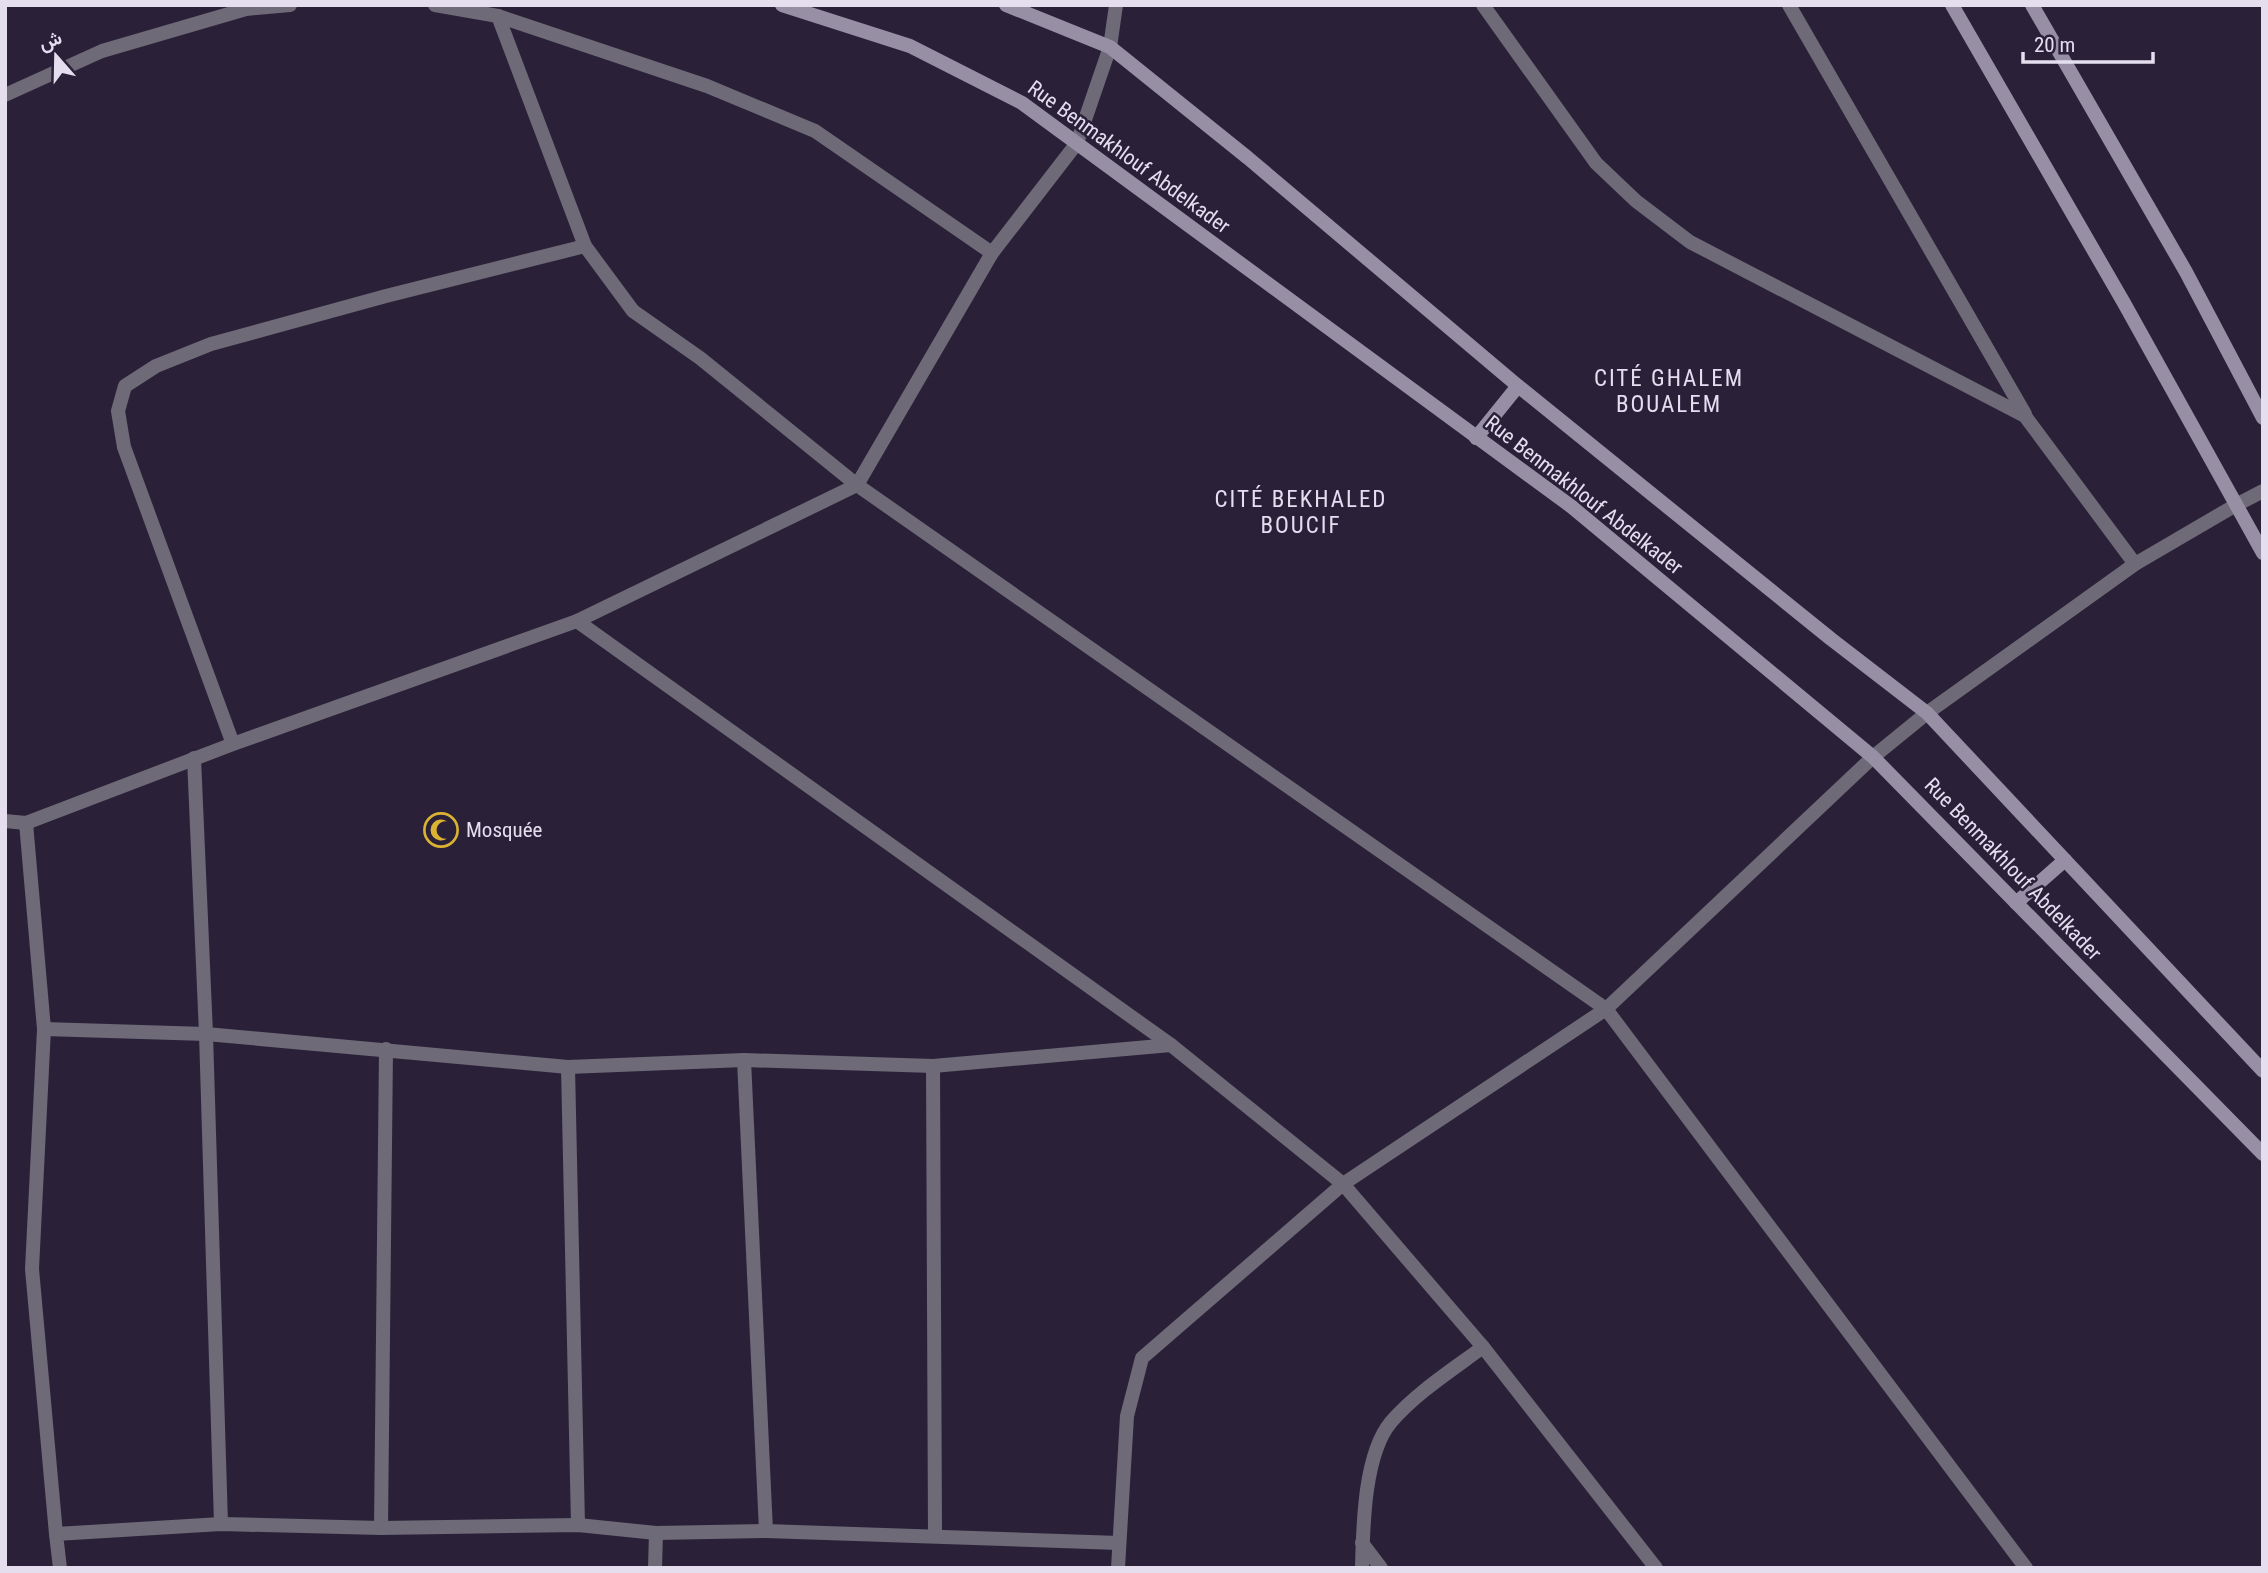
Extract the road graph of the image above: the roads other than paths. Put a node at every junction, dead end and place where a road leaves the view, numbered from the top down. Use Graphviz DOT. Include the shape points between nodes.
graph roads {
  1 [pos="290,5"];
  2 [pos="435,5"];
  3 [pos="782,5"];
  4 [pos="1006,5"];
  5 [pos="1116,5"];
  6 [pos="1483,5"];
  7 [pos="1789,5"];
  8 [pos="1952,5"];
  9 [pos="2032,5"];
  10 [pos="498,16"];
  11 [pos="1110,47"];
  12 [pos="5,95"];
  13 [pos="1077,143"];
  14 [pos="585,246"];
  15 [pos="992,253"];
  16 [pos="1518,386"];
  17 [pos="2025,416"];
  18 [pos="2263,418"];
  19 [pos="1476,438"];
  20 [pos="857,485"];
  21 [pos="2263,491"];
  22 [pos="2236,505"];
  23 [pos="2263,553"];
  24 [pos="2135,564"];
  25 [pos="577,621"];
  26 [pos="1927,713"];
  27 [pos="233,744"];
  28 [pos="1874,757"];
  29 [pos="194,758"];
  30 [pos="5,821"];
  31 [pos="26,823"];
  32 [pos="2065,860"];
  33 [pos="2016,903"];
  34 [pos="1605,1009"];
  35 [pos="44,1029"];
  36 [pos="206,1034"];
  37 [pos="1171,1045"];
  38 [pos="386,1049"];
  39 [pos="744,1060"];
  40 [pos="933,1066"];
  41 [pos="568,1067"];
  42 [pos="2263,1070"];
  43 [pos="2263,1154"];
  44 [pos="1343,1184"];
  45 [pos="1483,1347"];
  46 [pos="221,1524"];
  47 [pos="578,1525"];
  48 [pos="381,1528"];
  49 [pos="766,1531"];
  50 [pos="656,1533"];
  51 [pos="56,1534"];
  52 [pos="935,1535"];
  53 [pos="1119,1542"];
  54 [pos="1362,1543"];
  55 [pos="60,1568"];
  56 [pos="655,1568"];
  57 [pos="1118,1568"];
  58 [pos="1362,1568"];
  59 [pos="1381,1568"];
  60 [pos="1656,1568"];
  61 [pos="2026,1568"];
  1 -- 12 [label="street" via="246,9 102,51"];
  2 -- 10 [label="street"];
  3 -- 13 [label="street, Rue Benmakhlouf Abdelkader" via="910,46 1022,103"];
  4 -- 11 [label="street, Rue Benmakhlouf Abdelkader"];
  5 -- 11 [label="street"];
  6 -- 17 [label="street" via="1596,163 1689,242"];
  7 -- 17 [label="street"];
  8 -- 22 [label="street"];
  9 -- 18 [label="street" via="2186,272"];
  10 -- 14 [label="street"];
  10 -- 15 [label="street" via="707,86 815,131"];
  11 -- 13 [label="street"];
  11 -- 16 [label="street, Rue Benmakhlouf Abdelkader"];
  13 -- 15 [label="street"];
  13 -- 19 [label="street, Rue Benmakhlouf Abdelkader"];
  14 -- 20 [label="street" via="633,311 700,358"];
  14 -- 27 [label="street" via="211,344 156,366 125,386 118,411 124,447"];
  15 -- 20 [label="street"];
  16 -- 19 [label="street"];
  16 -- 26 [label="street, Rue Benmakhlouf Abdelkader"];
  17 -- 24 [label="street"];
  19 -- 28 [label="street, Rue Benmakhlouf Abdelkader" via="1572,508"];
  20 -- 25 [label="street"];
  20 -- 34 [label="street"];
  21 -- 22 [label="street"];
  22 -- 23 [label="street"];
  22 -- 24 [label="street"];
  24 -- 26 [label="street"];
  25 -- 27 [label="street"];
  25 -- 37 [label="street"];
  26 -- 28 [label="street"];
  26 -- 32 [label="street, Rue Benmakhlouf Abdelkader"];
  27 -- 29 [label="street"];
  28 -- 33 [label="street, Rue Benmakhlouf Abdelkader"];
  28 -- 34 [label="street"];
  29 -- 31 [label="street"];
  29 -- 36 [label="street"];
  30 -- 31 [label="street"];
  31 -- 35 [label="street"];
  32 -- 33 [label="street"];
  32 -- 42 [label="street, Rue Benmakhlouf Abdelkader"];
  33 -- 43 [label="street, Rue Benmakhlouf Abdelkader"];
  34 -- 44 [label="street"];
  34 -- 61 [label="street"];
  35 -- 36 [label="street"];
  35 -- 51 [label="street" via="32,1269"];
  36 -- 38 [label="street"];
  36 -- 46 [label="street"];
  37 -- 40 [label="street"];
  37 -- 44 [label="street"];
  38 -- 41 [label="street"];
  38 -- 48 [label="street"];
  39 -- 40 [label="street"];
  39 -- 41 [label="street"];
  39 -- 49 [label="street"];
  40 -- 52 [label="street"];
  41 -- 47 [label="street"];
  44 -- 45 [label="street"];
  44 -- 53 [label="street" via="1142,1358 1127,1416"];
  45 -- 54 [label="street" via="1390,1423 1372,1458"];
  45 -- 60 [label="street"];
  46 -- 48 [label="street"];
  46 -- 51 [label="street"];
  47 -- 48 [label="street"];
  47 -- 50 [label="street"];
  49 -- 50 [label="street"];
  49 -- 52 [label="street"];
  50 -- 56 [label="street"];
  51 -- 55 [label="street"];
  52 -- 53 [label="street"];
  53 -- 57 [label="street"];
  54 -- 58 [label="street"];
  54 -- 59 [label="street"];
}
